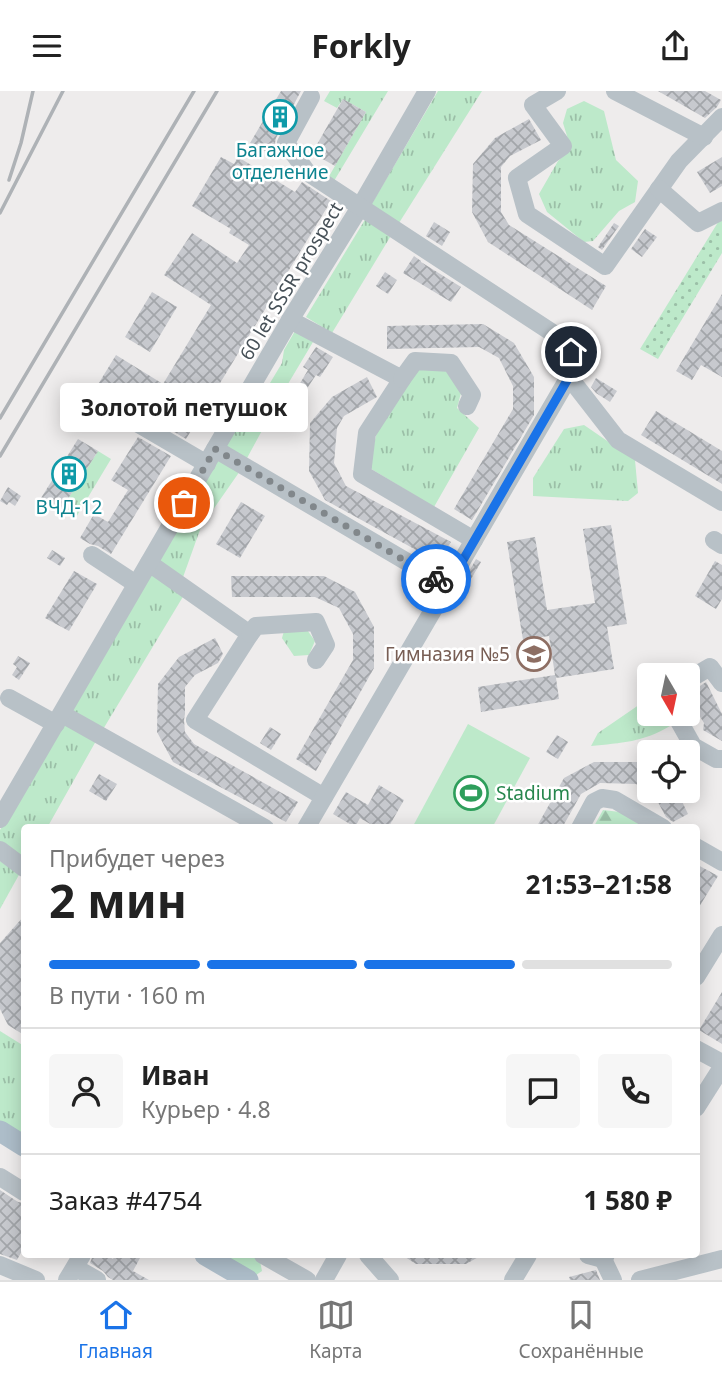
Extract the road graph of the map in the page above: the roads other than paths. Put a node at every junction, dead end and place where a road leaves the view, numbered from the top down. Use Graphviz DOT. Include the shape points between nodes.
graph roads {
  1 [pos="426,91"];
  2 [pos="557,91"];
  3 [pos="615,91"];
  4 [pos="311,97"];
  5 [pos="722,117"];
  6 [pos="704,137"];
  7 [pos="659,189"];
  8 [pos="360,207"];
  9 [pos="722,211"];
  10 [pos="290,320"];
  11 [pos="569,377"];
  12 [pos="402,379"];
  13 [pos="89,395"];
  14 [pos="467,406"];
  15 [pos="211,456"];
  16 [pos="722,502"];
  17 [pos="474,540"];
  18 [pos="92,555"];
  19 [pos="149,563"];
  20 [pos="136,584"];
  21 [pos="448,586"];
  22 [pos="250,634"];
  23 [pos="316,660"];
  24 [pos="700,673"];
  25 [pos="722,683"];
  26 [pos="9,698"];
  27 [pos="59,719"];
  28 [pos="681,726"];
  29 [pos="722,759"];
  30 [pos="324,797"];
  31 [pos="0,819"];
  32 [pos="257,824"];
  33 [pos="308,824"];
  34 [pos="582,824"];
  35 [pos="656,824"];
  36 [pos="700,849"];
  37 [pos="0,850"];
  38 [pos="722,862"];
  39 [pos="21,866"];
  40 [pos="722,935"];
  41 [pos="700,971"];
  42 [pos="700,1051"];
  43 [pos="722,1065"];
  44 [pos="700,1101"];
  45 [pos="0,1177"];
  46 [pos="21,1190"];
  47 [pos="210,1258"];
  48 [pos="268,1258"];
  49 [pos="336,1258"];
  50 [pos="371,1258"];
  51 [pos="526,1258"];
  52 [pos="600,1258"];
  53 [pos="722,1259"];
  54 [pos="0,1265"];
  55 [pos="87,1269"];
  56 [pos="36,1280"];
  57 [pos="66,1280"];
  58 [pos="247,1280"];
  59 [pos="307,1280"];
  60 [pos="324,1280"];
  61 [pos="390,1280"];
  62 [pos="513,1280"];
  63 [pos="613,1280"];
  64 [pos="640,1280"];
  1 -- 8 [label="street, 60 let SSSR prospect"];
  2 -- 7 [label="street" via="533,105 563,146 517,178 527,214 605,266"];
  3 -- 6 [label="street"];
  4 -- 8 [label="street" via="286,143 307,172"];
  5 -- 6 [label="street"];
  6 -- 7 [label="street"];
  7 -- 9 [label="street" via="698,223"];
  8 -- 10 [label="street, 60 let SSSR prospect"];
  8 -- 11 [label="street" via="568,343"];
  10 -- 12 [label="street"];
  10 -- 15 [label="street, 60 let SSSR prospect"];
  11 -- 16 [label="street" via="618,440"];
  11 -- 17 [label="street"];
  12 -- 14 [label="street" via="415,361 451,363 472,395"];
  12 -- 17 [label="street" via="367,433 362,474"];
  13 -- 15 [label="street"];
  15 -- 19 [label="street, 60 let SSSR prospect"];
  15 -- 21 [label="street"];
  17 -- 21 [label="street"];
  18 -- 20 [label="street"];
  19 -- 20 [label="street, 60 let SSSR prospect"];
  19 -- 22 [label="street"];
  20 -- 27 [label="street, 60 let SSSR prospect"];
  21 -- 30 [label="street"];
  22 -- 23 [label="street" via="256,626 316,622 326,645"];
  22 -- 30 [label="street" via="195,720"];
  24 -- 25 [label="street" via="710,667"];
  26 -- 27 [label="street"];
  27 -- 31 [label="street, 60 let SSSR prospect"];
  27 -- 32 [label="street"];
  28 -- 29 [label="street" via="692,746"];
  30 -- 33 [label="street"];
  34 -- 35 [label="street" via="594,802 602,798 615,800"];
  36 -- 38 [label="street"];
  37 -- 39 [label="street"];
  40 -- 41 [label="street"];
  42 -- 43 [label="street"];
  43 -- 44 [label="street"];
  45 -- 46 [label="street"];
  47 -- 58 [label="main road"];
  48 -- 59 [label="street"];
  49 -- 60 [label="street"];
  50 -- 61 [label="street"];
  51 -- 62 [label="street"];
  52 -- 63 [label="street"];
  53 -- 64 [label="street"];
  54 -- 56 [label="street"];
  55 -- 57 [label="street"];
}
